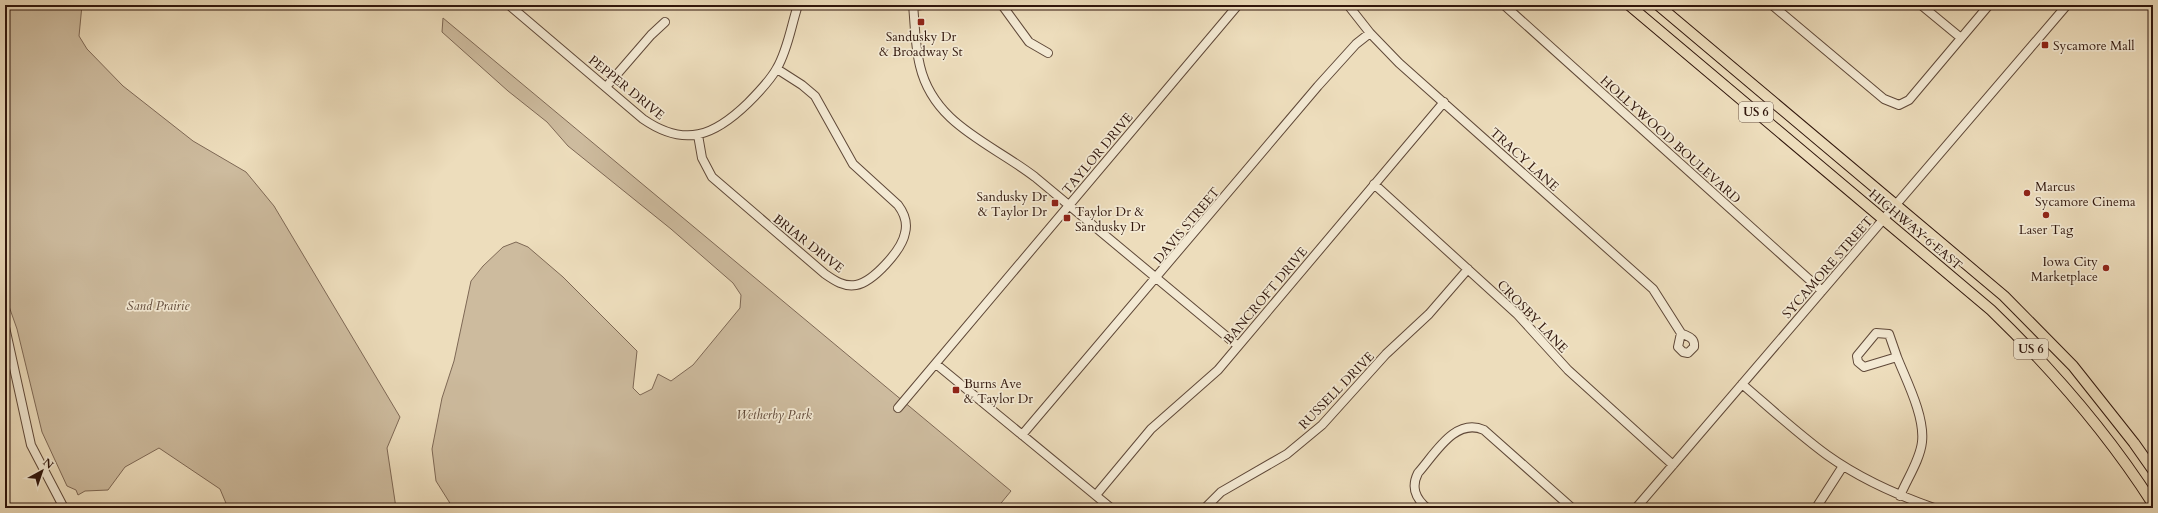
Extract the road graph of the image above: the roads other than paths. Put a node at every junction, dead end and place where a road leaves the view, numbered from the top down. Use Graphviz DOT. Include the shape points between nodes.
graph roads {
  1 [pos="509,5"];
  2 [pos="798,5"];
  3 [pos="916,5"];
  4 [pos="1002,5"];
  5 [pos="1238,5"];
  6 [pos="1348,5"];
  7 [pos="1504,5"];
  8 [pos="1629,5"];
  9 [pos="1658,5"];
  10 [pos="1772,5"];
  11 [pos="1921,5"];
  12 [pos="1989,5"];
  13 [pos="2066,5"];
  14 [pos="665,22"];
  15 [pos="1370,33"];
  16 [pos="1961,38"];
  17 [pos="1048,53"];
  18 [pos="777,69"];
  19 [pos="606,87"];
  20 [pos="1444,102"];
  21 [pos="698,135"];
  22 [pos="1374,184"];
  23 [pos="1896,204"];
  24 [pos="1069,205"];
  25 [pos="1884,219"];
  26 [pos="1468,269"];
  27 [pos="1156,278"];
  28 [pos="1822,291"];
  29 [pos="5,327"];
  30 [pos="1681,333"];
  31 [pos="1238,346"];
  32 [pos="1897,357"];
  33 [pos="936,364"];
  34 [pos="1742,384"];
  35 [pos="898,408"];
  36 [pos="1022,435"];
  37 [pos="1673,465"];
  38 [pos="1843,466"];
  39 [pos="2153,470"];
  40 [pos="1096,495"];
  41 [pos="1900,496"];
  42 [pos="2153,504"];
  43 [pos="64,508"];
  44 [pos="1111,508"];
  45 [pos="1205,508"];
  46 [pos="1427,508"];
  47 [pos="1572,508"];
  48 [pos="1636,508"];
  49 [pos="1816,508"];
  50 [pos="1934,508"];
  1 -- 19 [label="street, PEPPER DRIVE"];
  2 -- 18 [label="street, PEPPER DRIVE"];
  3 -- 24 [label="street" via="920,67 938,105 960,128 1018,164"];
  4 -- 17 [label="street" via="1029,42"];
  5 -- 24 [label="street, TAYLOR DRIVE"];
  6 -- 15 [label="street, TRACY LANE"];
  7 -- 28 [label="street, HOLLYWOOD BOULEVARD"];
  8 -- 25 [label="main road, HIGHWAY 6 EAST / US 6"];
  9 -- 23 [label="main road, HIGHWAY 6 EAST / US 6"];
  10 -- 16 [label="street" via="1893,104 1904,104 1909,100"];
  11 -- 16 [label="street"];
  12 -- 16 [label="street"];
  13 -- 23 [label="street, SYCAMORE STREET"];
  14 -- 19 [label="street" via="650,35"];
  15 -- 20 [label="street, TRACY LANE" via="1399,63"];
  15 -- 27 [label="street, DAVIS STREET" via="1333,69"];
  18 -- 21 [label="street, PEPPER DRIVE" via="737,114 722,125"];
  18 -- 21 [label="street, BRIAR DRIVE" via="815,96 852,164 902,211 906,226 901,244 867,282 847,285 834,280 720,186 706,168"];
  19 -- 21 [label="street, PEPPER DRIVE" via="654,126 676,134"];
  20 -- 22 [label="street, BANCROFT DRIVE"];
  20 -- 30 [label="street, TRACY LANE" via="1652,289"];
  22 -- 26 [label="street, CROSBY LANE"];
  22 -- 31 [label="street, BANCROFT DRIVE"];
  23 -- 25 [label="street, SYCAMORE STREET"];
  23 -- 39 [label="main road, HIGHWAY 6 EAST / US 6" via="2004,296 2045,336 2105,405"];
  24 -- 27 [label="street"];
  24 -- 33 [label="street, TAYLOR DRIVE"];
  25 -- 28 [label="street, SYCAMORE STREET"];
  25 -- 42 [label="main road, HIGHWAY 6 EAST / US 6" via="1991,310 2031,350 2091,417"];
  26 -- 37 [label="street, CROSBY LANE" via="1517,314 1582,384"];
  26 -- 45 [label="street, RUSSELL DRIVE" via="1429,314 1386,354 1322,425 1287,454 1221,492"];
  27 -- 31 [label="street"];
  27 -- 36 [label="street, DAVIS STREET"];
  28 -- 34 [label="street, SYCAMORE STREET"];
  29 -- 43 [label="street" via="31,445"];
  31 -- 40 [label="street, BANCROFT DRIVE" via="1211,377 1151,429"];
  32 -- 32 [label="street" via="1864,367 1857,359 1861,350 1876,333 1888,334"];
  32 -- 41 [label="street" via="1916,407 1922,432 1920,448"];
  33 -- 35 [label="street, TAYLOR DRIVE"];
  33 -- 36 [label="street"];
  34 -- 37 [label="street, SYCAMORE STREET"];
  34 -- 38 [label="street"];
  36 -- 40 [label="street"];
  37 -- 48 [label="street, SYCAMORE STREET"];
  38 -- 41 [label="street"];
  38 -- 49 [label="street"];
  40 -- 44 [label="street"];
  41 -- 50 [label="street"];
  46 -- 47 [label="street" via="1414,492 1418,473 1453,433 1470,426 1484,430"];
}
